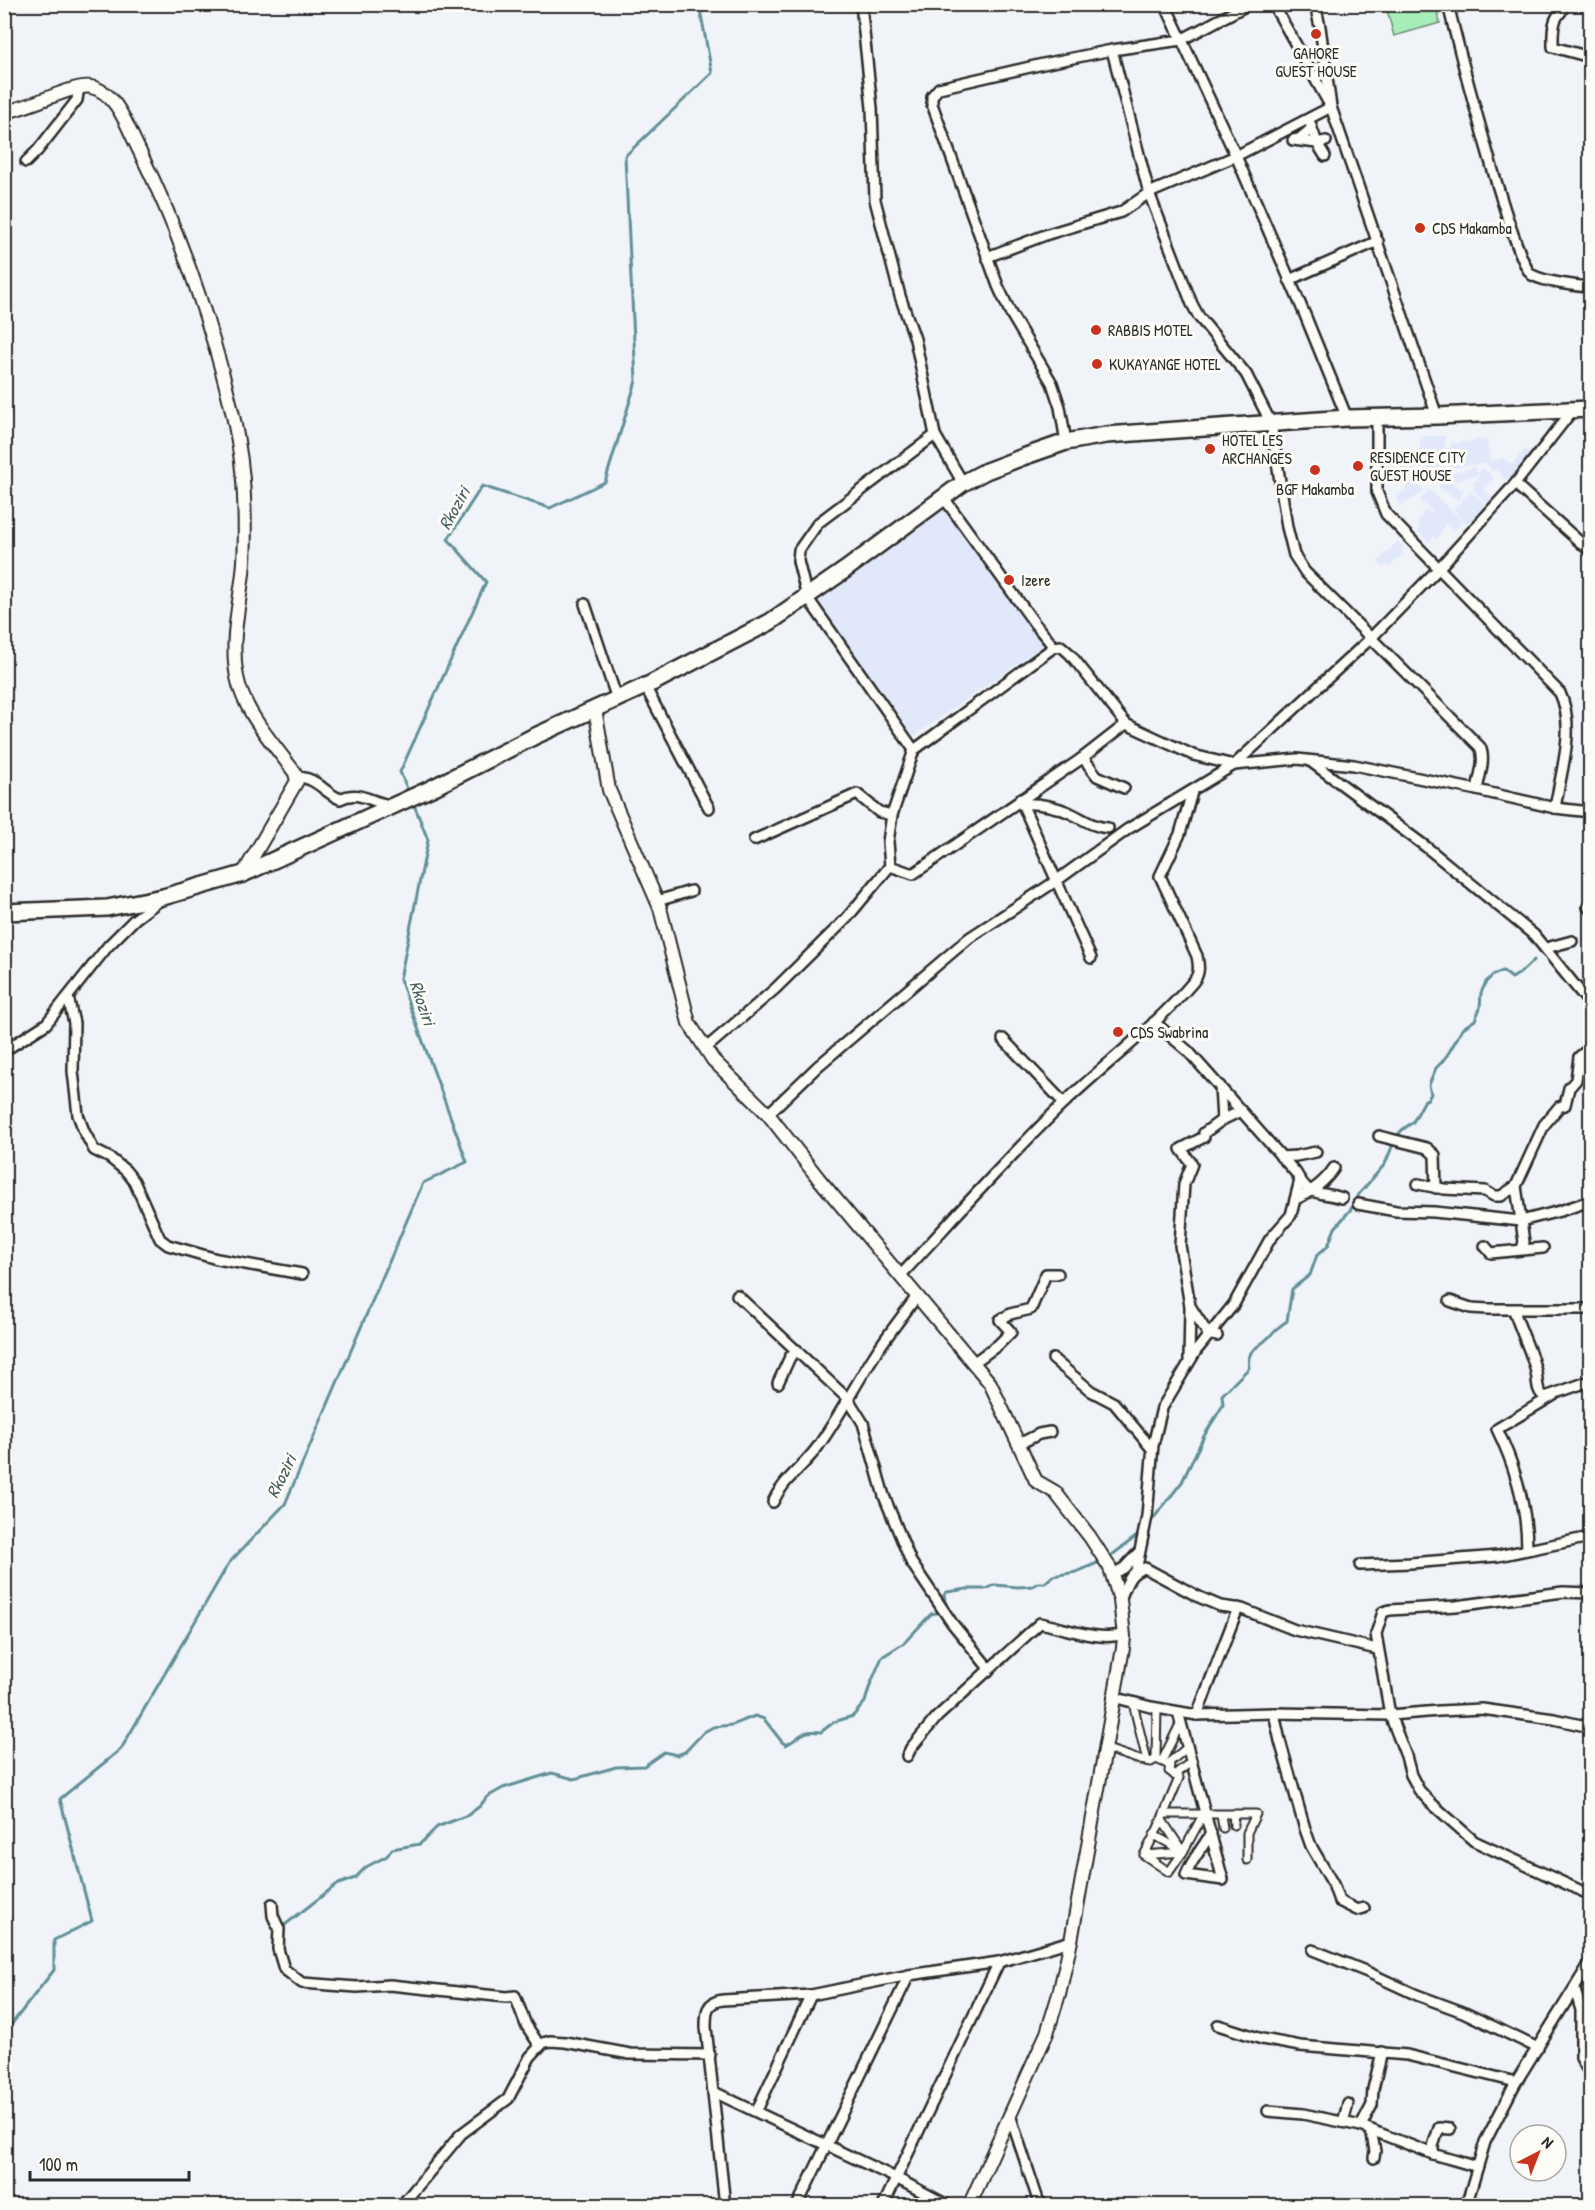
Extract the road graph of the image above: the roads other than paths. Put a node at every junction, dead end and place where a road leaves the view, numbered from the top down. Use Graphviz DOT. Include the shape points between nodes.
graph roads {
  1 [pos="861,4"];
  2 [pos="1165,4"];
  3 [pos="1249,4"];
  4 [pos="1273,4"];
  5 [pos="1315,4"];
  6 [pos="1448,4"];
  7 [pos="1564,4"];
  8 [pos="1181,40"];
  9 [pos="1112,50"];
  10 [pos="1590,57"];
  11 [pos="79,87"];
  12 [pos="1331,107"];
  13 [pos="4,112"];
  14 [pos="1309,118"];
  15 [pos="1311,129"];
  16 [pos="1321,142"];
  17 [pos="1236,156"];
  18 [pos="1325,156"];
  19 [pos="26,162"];
  20 [pos="1149,193"];
  21 [pos="1378,241"];
  22 [pos="987,257"];
  23 [pos="1289,280"];
  24 [pos="1590,287"];
  25 [pos="1590,409"];
  26 [pos="1572,411"];
  27 [pos="1437,416"];
  28 [pos="1377,417"];
  29 [pos="1347,418"];
  30 [pos="1271,423"];
  31 [pos="935,435"];
  32 [pos="1066,442"];
  33 [pos="963,483"];
  34 [pos="1515,484"];
  35 [pos="944,498"];
  36 [pos="1590,551"];
  37 [pos="1438,569"];
  38 [pos="807,597"];
  39 [pos="585,604"];
  40 [pos="1371,638"];
  41 [pos="1054,647"];
  42 [pos="645,686"];
  43 [pos="617,699"];
  44 [pos="595,709"];
  45 [pos="1126,724"];
  46 [pos="914,750"];
  47 [pos="1081,759"];
  48 [pos="1310,761"];
  49 [pos="1234,765"];
  50 [pos="296,777"];
  51 [pos="1124,788"];
  52 [pos="1477,790"];
  53 [pos="1192,792"];
  54 [pos="1021,802"];
  55 [pos="400,803"];
  56 [pos="709,808"];
  57 [pos="1556,808"];
  58 [pos="1590,812"];
  59 [pos="892,814"];
  60 [pos="1108,828"];
  61 [pos="754,840"];
  62 [pos="890,866"];
  63 [pos="243,874"];
  64 [pos="1056,881"];
  65 [pos="691,891"];
  66 [pos="164,897"];
  67 [pos="657,901"];
  68 [pos="4,912"];
  69 [pos="1572,941"];
  70 [pos="1546,948"];
  71 [pos="1091,958"];
  72 [pos="68,997"];
  73 [pos="1590,1004"];
  74 [pos="1154,1022"];
  75 [pos="1003,1040"];
  76 [pos="705,1048"];
  77 [pos="1590,1048"];
  78 [pos="4,1051"];
  79 [pos="1220,1086"];
  80 [pos="1064,1103"];
  81 [pos="1241,1111"];
  82 [pos="768,1113"];
  83 [pos="1222,1120"];
  84 [pos="1379,1136"];
  85 [pos="1316,1152"];
  86 [pos="1281,1157"];
  87 [pos="1334,1168"];
  88 [pos="1300,1180"];
  89 [pos="1418,1184"];
  90 [pos="1516,1186"];
  91 [pos="1436,1188"];
  92 [pos="1310,1192"];
  93 [pos="1342,1198"];
  94 [pos="1296,1199"];
  95 [pos="1590,1201"];
  96 [pos="1358,1204"];
  97 [pos="1521,1221"];
  98 [pos="1485,1246"];
  99 [pos="1543,1248"];
  100 [pos="1522,1250"];
  101 [pos="303,1274"];
  102 [pos="1058,1274"];
  103 [pos="901,1275"];
  104 [pos="737,1294"];
  105 [pos="917,1296"];
  106 [pos="1449,1301"];
  107 [pos="1190,1306"];
  108 [pos="1590,1309"];
  109 [pos="1514,1310"];
  110 [pos="1213,1335"];
  111 [pos="797,1350"];
  112 [pos="1053,1359"];
  113 [pos="1193,1360"];
  114 [pos="973,1363"];
  115 [pos="1590,1381"];
  116 [pos="778,1383"];
  117 [pos="1554,1395"];
  118 [pos="848,1399"];
  119 [pos="1050,1432"];
  120 [pos="1019,1444"];
  121 [pos="1152,1449"];
  122 [pos="773,1502"];
  123 [pos="1590,1537"];
  124 [pos="1527,1549"];
  125 [pos="1139,1552"];
  126 [pos="1360,1565"];
  127 [pos="1136,1571"];
  128 [pos="1113,1574"];
  129 [pos="1590,1593"];
  130 [pos="1120,1600"];
  131 [pos="1238,1608"];
  132 [pos="1124,1634"];
  133 [pos="1377,1649"];
  134 [pos="988,1671"];
  135 [pos="1113,1697"];
  136 [pos="1133,1703"];
  137 [pos="1157,1708"];
  138 [pos="1274,1713"];
  139 [pos="1197,1715"];
  140 [pos="1390,1715"];
  141 [pos="1180,1717"];
  142 [pos="1590,1727"];
  143 [pos="1188,1747"];
  144 [pos="1104,1748"];
  145 [pos="907,1756"];
  146 [pos="1148,1761"];
  147 [pos="1162,1761"];
  148 [pos="1192,1761"];
  149 [pos="1174,1775"];
  150 [pos="1233,1814"];
  151 [pos="1205,1815"];
  152 [pos="1221,1815"];
  153 [pos="1163,1817"];
  154 [pos="1234,1825"];
  155 [pos="1223,1828"];
  156 [pos="1211,1833"];
  157 [pos="1154,1835"];
  158 [pos="1182,1851"];
  159 [pos="1144,1856"];
  160 [pos="1247,1860"];
  161 [pos="1590,1895"];
  162 [pos="272,1905"];
  163 [pos="1364,1908"];
  164 [pos="1071,1941"];
  165 [pos="1313,1950"];
  166 [pos="999,1962"];
  167 [pos="1590,1963"];
  168 [pos="909,1975"];
  169 [pos="1575,1990"];
  170 [pos="811,1995"];
  171 [pos="1218,2025"];
  172 [pos="540,2046"];
  173 [pos="1538,2048"];
  174 [pos="1382,2052"];
  175 [pos="710,2055"];
  176 [pos="1590,2074"];
  177 [pos="1516,2082"];
  178 [pos="714,2092"];
  179 [pos="1348,2104"];
  180 [pos="757,2110"];
  181 [pos="1268,2111"];
  182 [pos="1010,2115"];
  183 [pos="1343,2122"];
  184 [pos="1361,2126"];
  185 [pos="1450,2129"];
  186 [pos="1371,2130"];
  187 [pos="827,2145"];
  188 [pos="1433,2154"];
  189 [pos="1374,2158"];
  190 [pos="1478,2167"];
  191 [pos="897,2178"];
  192 [pos="400,2205"];
  193 [pos="725,2205"];
  194 [pos="797,2205"];
  195 [pos="883,2205"];
  196 [pos="950,2205"];
  197 [pos="969,2205"];
  198 [pos="1044,2205"];
  199 [pos="1466,2205"];
  1 -- 31 [label="street" via="873,119 875,200 915,339"];
  2 -- 8 [label="street"];
  3 -- 8 [label="street"];
  4 -- 12 [label="street"];
  5 -- 12 [label="street"];
  6 -- 24 [label="street" via="1509,225 1525,267 1531,275"];
  7 -- 10 [label="street" via="1563,12 1556,18 1553,47"];
  8 -- 9 [label="street"];
  8 -- 17 [label="street"];
  9 -- 20 [label="street"];
  9 -- 22 [label="street" via="939,88 933,94 932,104"];
  11 -- 13 [label="street"];
  11 -- 19 [label="street" via="77,100"];
  11 -- 50 [label="street" via="98,89 117,108 171,216 202,302 237,432 244,494 246,544 236,619 237,679 246,705"];
  12 -- 14 [label="street"];
  12 -- 21 [label="street"];
  14 -- 15 [label="street"];
  14 -- 17 [label="street"];
  15 -- 16 [label="street"];
  15 -- 16 [label="street" via="1293,140"];
  16 -- 18 [label="street"];
  17 -- 20 [label="street"];
  17 -- 23 [label="street"];
  20 -- 22 [label="street" via="1121,212"];
  20 -- 30 [label="street" via="1195,310 1246,374"];
  21 -- 23 [label="street"];
  21 -- 27 [label="street"];
  22 -- 32 [label="street" via="1011,314 1052,383"];
  23 -- 29 [label="street"];
  25 -- 26 [label="main road"];
  26 -- 27 [label="main road"];
  26 -- 34 [label="street"];
  27 -- 28 [label="main road"];
  28 -- 29 [label="main road"];
  28 -- 37 [label="street" via="1377,492 1381,504"];
  29 -- 30 [label="main road"];
  30 -- 32 [label="main road" via="1106,435"];
  30 -- 40 [label="street" via="1294,555 1305,572"];
  31 -- 33 [label="street"];
  31 -- 38 [label="street" via="818,524 804,540 798,561"];
  32 -- 33 [label="main road"];
  33 -- 35 [label="main road"];
  34 -- 36 [label="street"];
  34 -- 37 [label="street"];
  35 -- 38 [label="main road"];
  35 -- 41 [label="street"];
  37 -- 40 [label="street"];
  37 -- 57 [label="street" via="1560,693 1567,708 1568,727"];
  38 -- 42 [label="main road" via="770,622"];
  38 -- 46 [label="street"];
  39 -- 43 [label="street"];
  40 -- 49 [label="street"];
  40 -- 52 [label="street" via="1480,747"];
  41 -- 45 [label="street" via="1061,646 1070,654"];
  41 -- 46 [label="street"];
  42 -- 43 [label="main road"];
  42 -- 56 [label="street"];
  43 -- 44 [label="main road"];
  44 -- 55 [label="main road"];
  44 -- 67 [label="street" via="609,790"];
  45 -- 47 [label="street"];
  45 -- 49 [label="street" via="1193,755"];
  46 -- 59 [label="street"];
  47 -- 51 [label="street" via="1097,776"];
  47 -- 54 [label="street"];
  48 -- 49 [label="street"];
  48 -- 52 [label="street" via="1354,765"];
  48 -- 70 [label="street" via="1425,846"];
  49 -- 53 [label="street"];
  50 -- 55 [label="street" via="306,777 340,799 358,794 380,804"];
  50 -- 63 [label="street"];
  52 -- 57 [label="street"];
  53 -- 64 [label="street" via="1128,829"];
  53 -- 74 [label="street" via="1180,834 1160,876 1197,956 1199,970 1195,980"];
  54 -- 60 [label="street" via="1068,812"];
  54 -- 62 [label="street" via="913,874"];
  54 -- 64 [label="street"];
  55 -- 63 [label="main road"];
  57 -- 58 [label="street"];
  59 -- 61 [label="street" via="879,812 857,794"];
  59 -- 62 [label="street"];
  62 -- 76 [label="street" via="846,919 776,989"];
  63 -- 66 [label="main road"];
  64 -- 71 [label="street"];
  64 -- 82 [label="street" via="969,938"];
  65 -- 67 [label="street"];
  66 -- 68 [label="main road" via="107,908"];
  66 -- 72 [label="street" via="108,946"];
  67 -- 76 [label="street" via="689,1023"];
  69 -- 70 [label="street"];
  70 -- 73 [label="street"];
  72 -- 78 [label="street" via="39,1030"];
  72 -- 101 [label="street" via="74,1023 78,1115 84,1131 94,1150 110,1158 134,1181 160,1239 168,1245 217,1259"];
  74 -- 79 [label="street"];
  74 -- 80 [label="street"];
  75 -- 80 [label="street"];
  76 -- 82 [label="street"];
  77 -- 90 [label="street" via="1579,1058 1576,1080 1569,1088 1565,1105 1544,1125"];
  79 -- 81 [label="street"];
  79 -- 83 [label="street"];
  80 -- 103 [label="street"];
  81 -- 83 [label="street"];
  81 -- 86 [label="street"];
  82 -- 103 [label="street"];
  83 -- 107 [label="street" via="1204,1137 1181,1149 1192,1164 1184,1184 1180,1245"];
  84 -- 91 [label="street" via="1427,1148 1435,1155"];
  85 -- 86 [label="street"];
  86 -- 88 [label="street"];
  87 -- 92 [label="street"];
  88 -- 92 [label="street"];
  88 -- 94 [label="street"];
  89 -- 91 [label="street"];
  90 -- 91 [label="street" via="1501,1196 1485,1191"];
  90 -- 97 [label="street"];
  92 -- 93 [label="street"];
  92 -- 94 [label="street"];
  94 -- 110 [label="street" via="1292,1215 1270,1239"];
  95 -- 97 [label="street"];
  96 -- 97 [label="street" via="1396,1211"];
  97 -- 100 [label="street"];
  98 -- 100 [label="street" via="1491,1253"];
  99 -- 100 [label="street"];
  102 -- 114 [label="street" via="1046,1274 1031,1310 1000,1320 1011,1332"];
  103 -- 105 [label="street"];
  104 -- 111 [label="street"];
  105 -- 114 [label="street"];
  105 -- 118 [label="street"];
  106 -- 109 [label="street" via="1471,1308"];
  107 -- 110 [label="street"];
  107 -- 113 [label="street"];
  108 -- 109 [label="street"];
  109 -- 117 [label="street" via="1534,1364 1538,1389 1545,1397"];
  110 -- 113 [label="street"];
  111 -- 116 [label="street"];
  111 -- 118 [label="street"];
  112 -- 121 [label="street" via="1091,1391 1114,1403"];
  113 -- 121 [label="street" via="1162,1408"];
  114 -- 120 [label="street" via="990,1383"];
  115 -- 117 [label="street"];
  117 -- 124 [label="street" via="1497,1429 1520,1492"];
  118 -- 122 [label="street" via="813,1454 787,1479"];
  118 -- 134 [label="street" via="863,1424 884,1496 911,1562"];
  119 -- 120 [label="street"];
  120 -- 128 [label="street" via="1036,1481 1055,1492"];
  121 -- 125 [label="street" via="1147,1516"];
  123 -- 124 [label="street"];
  124 -- 126 [label="street" via="1498,1556"];
  125 -- 127 [label="street"];
  125 -- 128 [label="street"];
  127 -- 130 [label="street"];
  127 -- 131 [label="street" via="1145,1568 1199,1597"];
  128 -- 130 [label="street"];
  129 -- 133 [label="street" via="1563,1592 1390,1610 1383,1612 1379,1621"];
  130 -- 132 [label="street"];
  131 -- 133 [label="street" via="1295,1630"];
  131 -- 139 [label="street"];
  132 -- 134 [label="street" via="1083,1634 1040,1623"];
  132 -- 135 [label="street"];
  133 -- 140 [label="street"];
  134 -- 145 [label="street" via="927,1727"];
  135 -- 136 [label="street"];
  135 -- 144 [label="street"];
  136 -- 137 [label="street"];
  136 -- 146 [label="street"];
  137 -- 141 [label="street"];
  137 -- 147 [label="street"];
  138 -- 139 [label="street"];
  138 -- 140 [label="street"];
  138 -- 163 [label="street" via="1311,1846 1340,1901 1358,1910"];
  139 -- 141 [label="street"];
  140 -- 142 [label="street" via="1482,1709"];
  140 -- 161 [label="street" via="1417,1786 1448,1819 1474,1841"];
  141 -- 143 [label="street"];
  141 -- 147 [label="street"];
  143 -- 147 [label="street"];
  143 -- 148 [label="street"];
  144 -- 146 [label="street"];
  144 -- 164 [label="street"];
  146 -- 147 [label="street"];
  147 -- 149 [label="street" via="1170,1765 1168,1771"];
  148 -- 149 [label="street"];
  148 -- 151 [label="street"];
  149 -- 153 [label="street" via="1179,1778"];
  150 -- 152 [label="street"];
  150 -- 154 [label="street"];
  150 -- 160 [label="street" via="1256,1814 1247,1833"];
  151 -- 152 [label="street"];
  151 -- 153 [label="street"];
  151 -- 156 [label="street"];
  151 -- 158 [label="street"];
  152 -- 155 [label="street"];
  153 -- 157 [label="street"];
  153 -- 158 [label="street"];
  156 -- 156 [label="street" via="1223,1881 1186,1875 1189,1864"];
  157 -- 158 [label="street"];
  157 -- 159 [label="street"];
  158 -- 159 [label="street"];
  158 -- 159 [label="street" via="1169,1872"];
  162 -- 172 [label="street" via="284,1969 302,1983 390,1985 515,1996 526,2025"];
  164 -- 166 [label="street"];
  164 -- 182 [label="street" via="1047,2034"];
  165 -- 173 [label="street" via="1463,2012"];
  166 -- 168 [label="street"];
  166 -- 191 [label="street"];
  167 -- 169 [label="street"];
  168 -- 170 [label="street"];
  168 -- 187 [label="street"];
  169 -- 173 [label="street"];
  169 -- 176 [label="street" via="1581,2010 1581,2058"];
  170 -- 175 [label="street" via="716,2001 706,2011"];
  170 -- 180 [label="street"];
  171 -- 174 [label="street" via="1299,2046"];
  172 -- 175 [label="street" via="550,2041 630,2054"];
  172 -- 192 [label="street" via="508,2099 461,2134"];
  173 -- 177 [label="street"];
  174 -- 177 [label="street"];
  174 -- 184 [label="street" via="1372,2105"];
  175 -- 178 [label="street"];
  177 -- 190 [label="street" via="1485,2142"];
  178 -- 180 [label="street"];
  178 -- 193 [label="street"];
  179 -- 183 [label="street"];
  180 -- 187 [label="street"];
  181 -- 183 [label="street"];
  182 -- 197 [label="street"];
  182 -- 198 [label="street" via="1038,2200"];
  183 -- 184 [label="street"];
  184 -- 186 [label="street"];
  185 -- 188 [label="street" via="1439,2128"];
  186 -- 188 [label="street"];
  186 -- 189 [label="street"];
  187 -- 191 [label="street"];
  187 -- 194 [label="street"];
  188 -- 190 [label="street"];
  190 -- 199 [label="street"];
  191 -- 195 [label="street"];
  191 -- 196 [label="street"];
}
